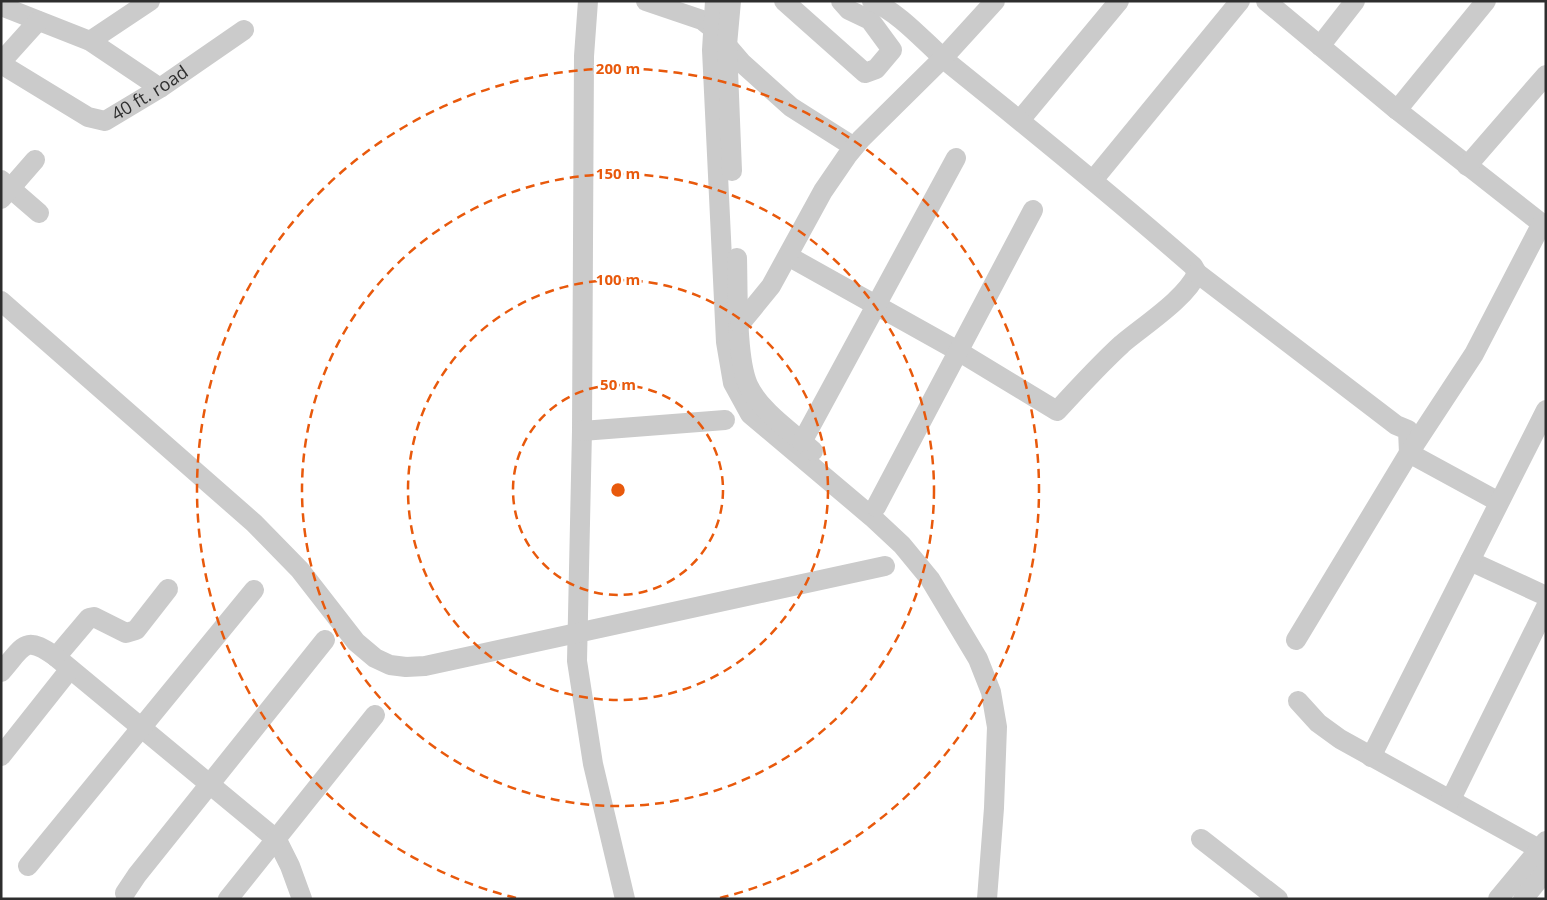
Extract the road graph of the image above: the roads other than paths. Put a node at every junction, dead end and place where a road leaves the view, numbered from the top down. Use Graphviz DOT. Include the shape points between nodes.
graph roads {
  1 [pos="150,1"];
  2 [pos="588,1"];
  3 [pos="646,1"];
  4 [pos="715,1"];
  5 [pos="731,1"];
  6 [pos="784,1"];
  7 [pos="841,1"];
  8 [pos="994,1"];
  9 [pos="1119,1"];
  10 [pos="1240,1"];
  11 [pos="1266,1"];
  12 [pos="1355,1"];
  13 [pos="1486,1"];
  14 [pos="881,3"];
  15 [pos="1,6"];
  16 [pos="38,21"];
  17 [pos="712,28"];
  18 [pos="244,30"];
  19 [pos="90,41"];
  20 [pos="727,45"];
  21 [pos="1320,46"];
  22 [pos="943,58"];
  23 [pos="1,63"];
  24 [pos="1546,75"];
  25 [pos="160,88"];
  26 [pos="1397,110"];
  27 [pos="1020,120"];
  28 [pos="854,147"];
  29 [pos="956,158"];
  30 [pos="35,160"];
  31 [pos="1467,166"];
  32 [pos="1094,179"];
  33 [pos="4,189"];
  34 [pos="1033,210"];
  35 [pos="39,212"];
  36 [pos="1544,226"];
  37 [pos="788,256"];
  38 [pos="1197,273"];
  39 [pos="1,301"];
  40 [pos="877,307"];
  41 [pos="740,324"];
  42 [pos="958,351"];
  43 [pos="1546,410"];
  44 [pos="725,420"];
  45 [pos="582,431"];
  46 [pos="802,442"];
  47 [pos="1410,453"];
  48 [pos="1499,502"];
  49 [pos="876,507"];
  50 [pos="1470,561"];
  51 [pos="885,566"];
  52 [pos="168,589"];
  53 [pos="254,590"];
  54 [pos="1546,596"];
  55 [pos="952,605"];
  56 [pos="1546,607"];
  57 [pos="576,634"];
  58 [pos="326,640"];
  59 [pos="1296,640"];
  60 [pos="63,663"];
  61 [pos="1,672"];
  62 [pos="1298,701"];
  63 [pos="375,715"];
  64 [pos="142,728"];
  65 [pos="1,756"];
  66 [pos="1371,757"];
  67 [pos="210,782"];
  68 [pos="1451,800"];
  69 [pos="1202,839"];
  70 [pos="277,840"];
  71 [pos="1543,848"];
  72 [pos="28,866"];
  73 [pos="1546,871"];
  74 [pos="125,893"];
  75 [pos="228,899"];
  76 [pos="302,899"];
  77 [pos="625,899"];
  78 [pos="987,899"];
  79 [pos="999,899"];
  80 [pos="1278,899"];
  81 [pos="1498,899"];
  82 [pos="1523,899"];
  1 -- 19 [label="street"];
  2 -- 45 [label="street" via="584,56"];
  3 -- 17 [label="street" via="694,15"];
  4 -- 17 [label="street"];
  5 -- 20 [label="street"];
  6 -- 7 [label="street" via="865,73 876,69 892,50 870,20 849,10"];
  8 -- 22 [label="street"];
  9 -- 27 [label="street"];
  10 -- 32 [label="street"];
  11 -- 21 [label="street"];
  12 -- 21 [label="street"];
  13 -- 26 [label="street"];
  14 -- 22 [label="street"];
  15 -- 16 [label="street"];
  16 -- 19 [label="street"];
  16 -- 23 [label="street"];
  17 -- 20 [label="street"];
  17 -- 55 [label="street" via="726,342 729,368 738,395 762,425 902,545"];
  18 -- 25 [label="street, 40 ft. road"];
  19 -- 25 [label="street"];
  20 -- 28 [label="street" via="791,107"];
  20 -- 41 [label="street"];
  21 -- 26 [label="street"];
  22 -- 27 [label="street"];
  22 -- 28 [label="street"];
  23 -- 25 [label="street, 40 ft. road" via="98,120 116,116"];
  24 -- 31 [label="street"];
  26 -- 31 [label="street"];
  27 -- 32 [label="street"];
  28 -- 37 [label="street" via="823,191"];
  29 -- 40 [label="street"];
  30 -- 33 [label="street"];
  31 -- 36 [label="street"];
  32 -- 38 [label="street"];
  33 -- 35 [label="street"];
  34 -- 42 [label="street"];
  36 -- 47 [label="street" via="1474,354"];
  37 -- 40 [label="street"];
  37 -- 41 [label="street" via="771,286"];
  38 -- 42 [label="street" via="1172,303 1122,344 1058,411"];
  38 -- 47 [label="street" via="1396,425 1408,430"];
  39 -- 57 [label="street" via="254,523 300,570 356,642 374,658 390,665 424,666"];
  40 -- 42 [label="street"];
  40 -- 46 [label="street"];
  41 -- 46 [label="street" via="748,385 762,404"];
  42 -- 49 [label="street"];
  43 -- 48 [label="street"];
  44 -- 45 [label="street"];
  45 -- 57 [label="street"];
  46 -- 49 [label="street"];
  47 -- 48 [label="street"];
  47 -- 59 [label="street"];
  48 -- 50 [label="street"];
  49 -- 55 [label="street" via="920,551"];
  50 -- 54 [label="street"];
  50 -- 66 [label="street"];
  51 -- 57 [label="street"];
  52 -- 60 [label="street" via="131,633 90,618"];
  53 -- 64 [label="street"];
  55 -- 78 [label="street" via="978,659 995,707 997,756"];
  55 -- 79 [label="street" via="993,669 1009,726"];
  56 -- 68 [label="street"];
  57 -- 77 [label="street" via="577,661 593,764"];
  58 -- 67 [label="street"];
  60 -- 61 [label="street" via="31,643"];
  60 -- 64 [label="street"];
  60 -- 65 [label="street"];
  62 -- 66 [label="street" via="1318,723"];
  63 -- 70 [label="street"];
  64 -- 67 [label="street"];
  64 -- 72 [label="street"];
  66 -- 68 [label="street"];
  67 -- 70 [label="street"];
  67 -- 74 [label="street"];
  68 -- 71 [label="street"];
  69 -- 80 [label="street"];
  70 -- 75 [label="street"];
  70 -- 76 [label="street"];
  71 -- 81 [label="street"];
  73 -- 82 [label="street"];
}
